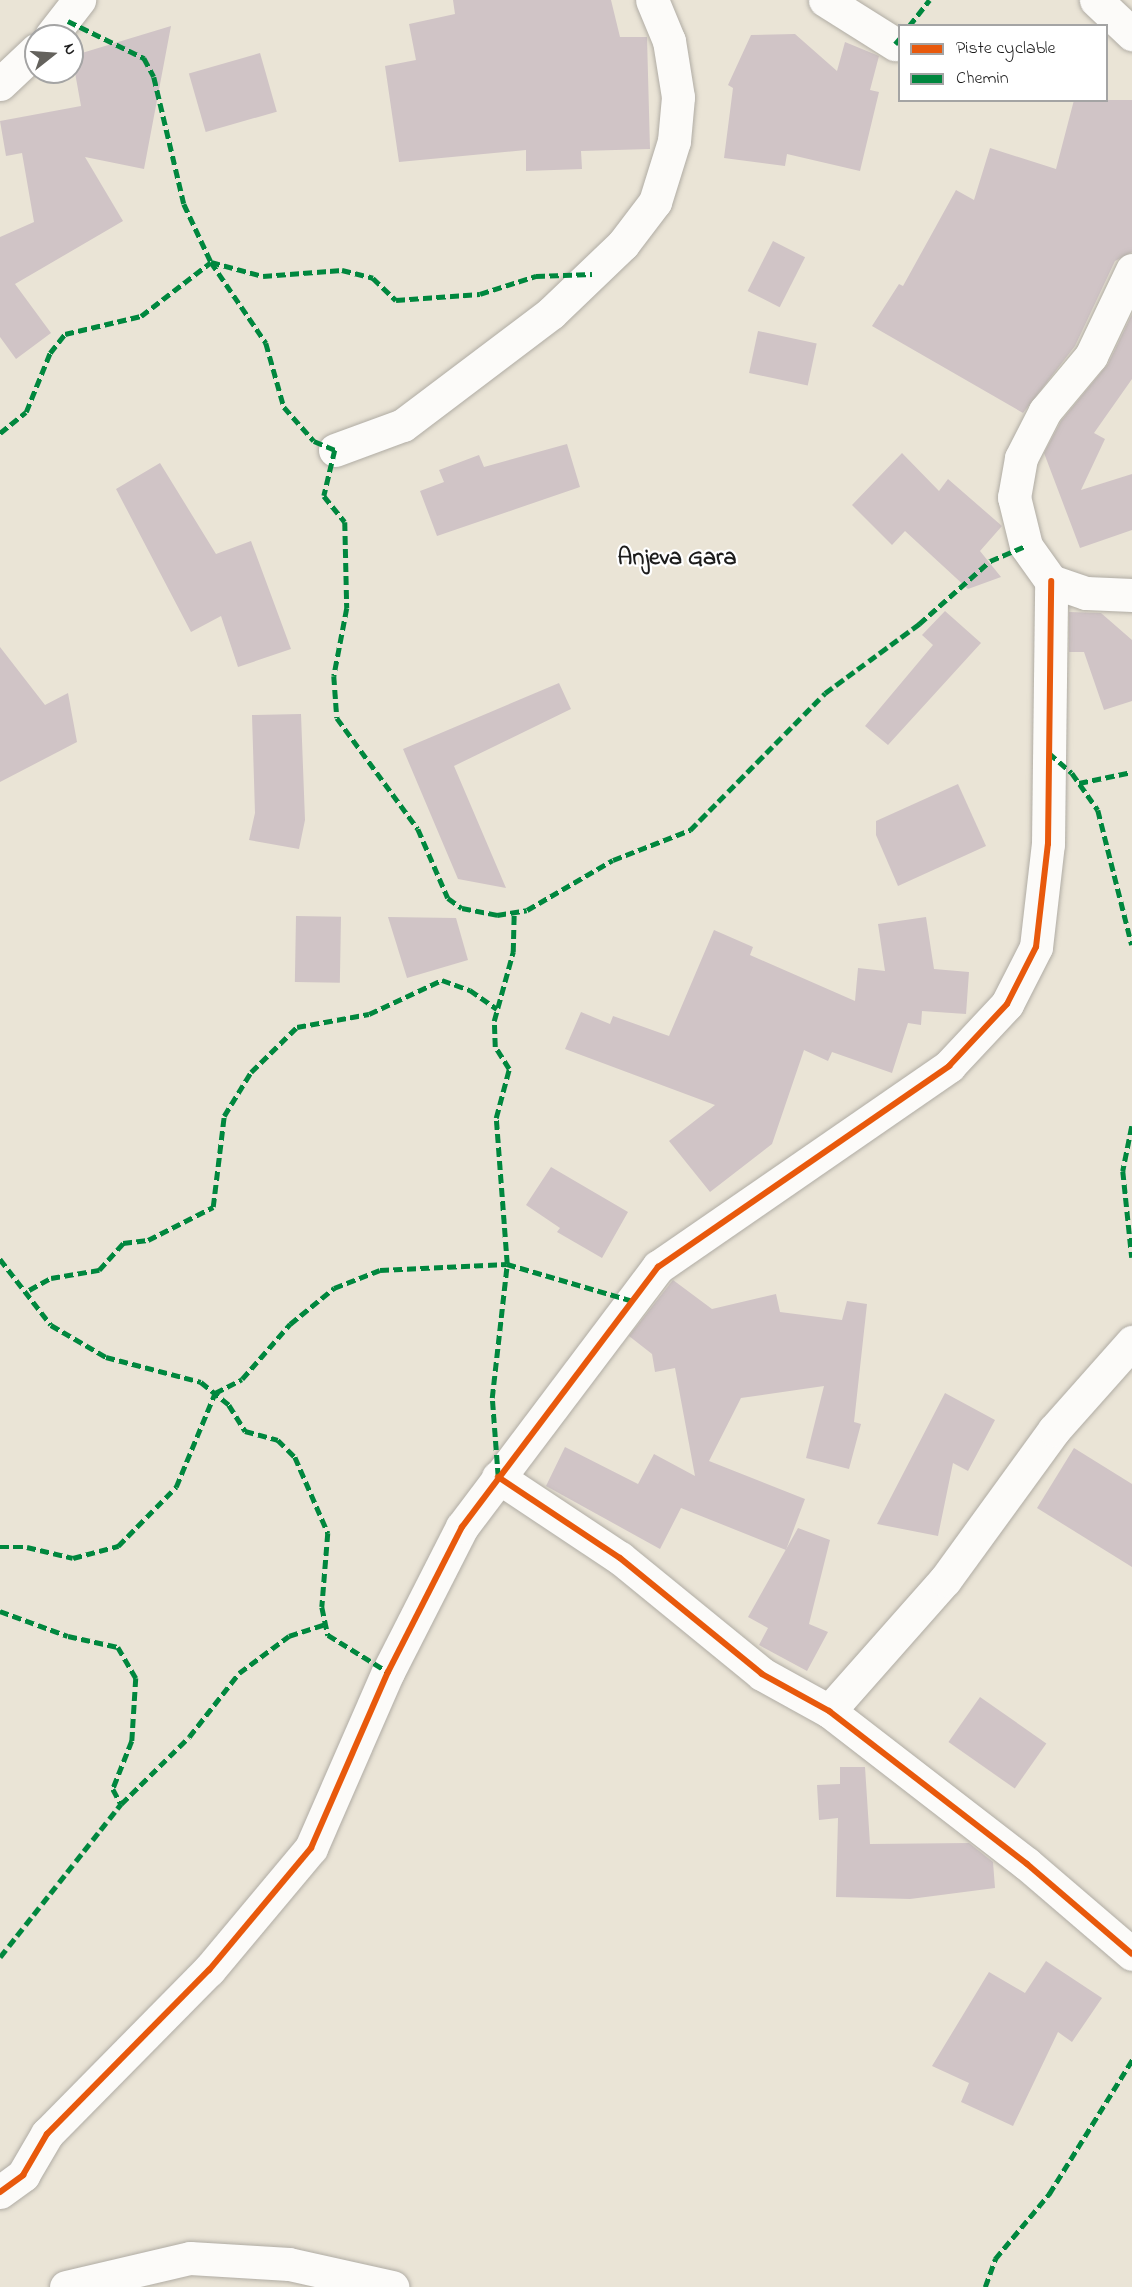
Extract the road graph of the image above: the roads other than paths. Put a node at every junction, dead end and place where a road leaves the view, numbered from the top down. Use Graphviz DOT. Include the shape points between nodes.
graph roads {
  1 [pos="80,0"];
  2 [pos="652,0"];
  3 [pos="825,0"];
  4 [pos="1096,0"];
  5 [pos="61,24"];
  6 [pos="1132,34"];
  7 [pos="895,44"];
  8 [pos="24,61"];
  9 [pos="0,84"];
  10 [pos="1132,270"];
  11 [pos="335,450"];
  12 [pos="1051,581"];
  13 [pos="1132,595"];
  14 [pos="1132,1342"];
  15 [pos="498,1477"];
  16 [pos="829,1711"];
  17 [pos="1132,1954"];
  18 [pos="0,2192"];
  19 [pos="66,2287"];
  20 [pos="392,2287"];
  1 -- 5 [label="street"];
  2 -- 11 [label="street" via="669,41 678,97 674,141 655,202 623,244 551,313 403,425"];
  3 -- 7 [label="street"];
  4 -- 6 [label="street"];
  8 -- 9 [label="street"];
  10 -- 12 [label="street" via="1091,356 1045,411 1021,458 1014,497 1026,546"];
  12 -- 13 [label="street" via="1086,593"];
  12 -- 15 [label="street" via="1048,844 1036,947 1006,1004 949,1066 658,1267"];
  14 -- 16 [label="street" via="1054,1430 945,1580"];
  15 -- 16 [label="street" via="620,1558 762,1674"];
  15 -- 18 [label="street" via="462,1527 417,1615 311,1848 209,1970 47,2134 24,2175"];
  16 -- 17 [label="street" via="1027,1864"];
  19 -- 20 [label="street" via="190,2258 289,2264"];
}
